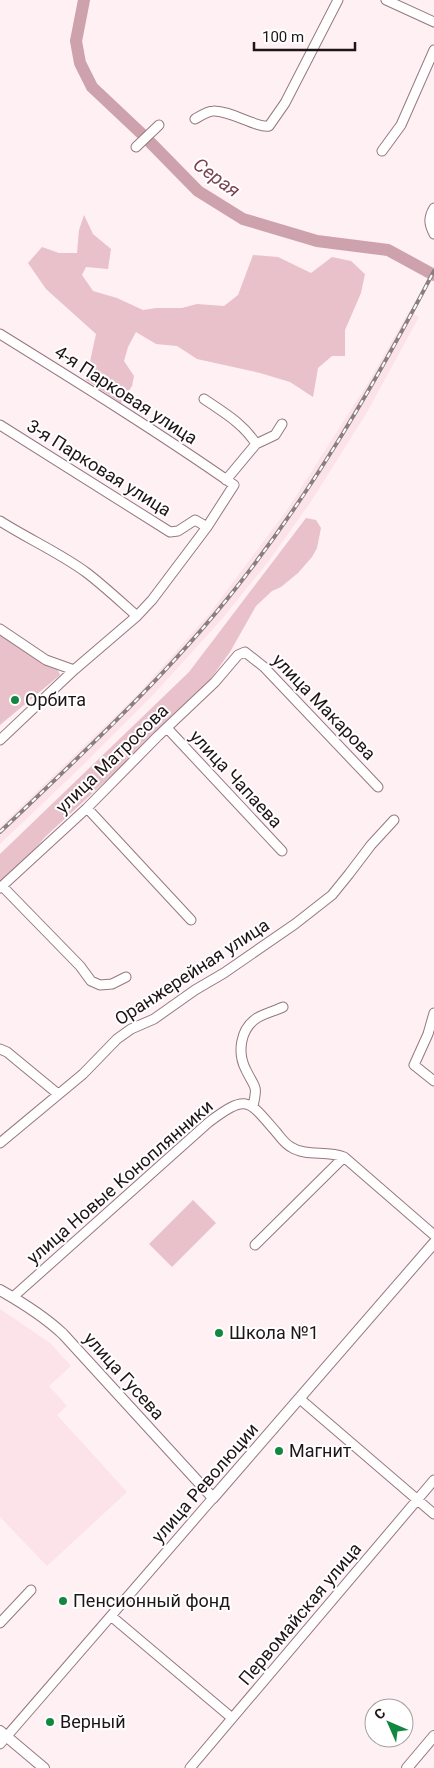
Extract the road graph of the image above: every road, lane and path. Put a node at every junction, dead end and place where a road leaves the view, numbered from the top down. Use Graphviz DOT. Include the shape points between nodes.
graph roads {
  1 [pos="338,0"];
  2 [pos="386,0"];
  3 [pos="434,22"];
  4 [pos="434,50"];
  5 [pos="195,119"];
  6 [pos="159,125"];
  7 [pos="136,147"];
  8 [pos="382,151"];
  9 [pos="434,208"];
  10 [pos="434,234"];
  11 [pos="0,334"];
  12 [pos="204,399"];
  13 [pos="282,424"];
  14 [pos="0,425"];
  15 [pos="256,444"];
  16 [pos="230,483"];
  17 [pos="0,521"];
  18 [pos="207,527"];
  19 [pos="137,616"];
  20 [pos="0,630"];
  21 [pos="245,652"];
  22 [pos="74,670"];
  23 [pos="167,728"];
  24 [pos="0,740"];
  25 [pos="378,787"];
  26 [pos="88,808"];
  27 [pos="394,820"];
  28 [pos="282,851"];
  29 [pos="1,887"];
  30 [pos="191,920"];
  31 [pos="126,977"];
  32 [pos="283,1007"];
  33 [pos="434,1013"];
  34 [pos="0,1049"];
  35 [pos="434,1081"];
  36 [pos="58,1094"];
  37 [pos="253,1106"];
  38 [pos="0,1143"];
  39 [pos="344,1156"];
  40 [pos="434,1235"];
  41 [pos="434,1244"];
  42 [pos="255,1245"];
  43 [pos="0,1290"];
  44 [pos="13,1297"];
  45 [pos="300,1399"];
  46 [pos="434,1480"];
  47 [pos="213,1498"];
  48 [pos="418,1500"];
  49 [pos="434,1514"];
  50 [pos="30,1590"];
  51 [pos="111,1616"];
  52 [pos="0,1623"];
  53 [pos="232,1718"];
  54 [pos="434,1736"];
  55 [pos="2,1737"];
  56 [pos="44,1768"];
  57 [pos="190,1768"];
  58 [pos="407,1768"];
  1 -- 5 [label="street" via="285,104 269,126 212,111"];
  2 -- 3 [label="street"];
  4 -- 8 [label="street" via="401,125"];
  6 -- 7 [label="street"];
  9 -- 10 [label="street" via="430,215"];
  11 -- 16 [label="street, 4-я Парковая улица"];
  12 -- 15 [label="street" via="234,419"];
  13 -- 15 [label="street" via="275,436"];
  14 -- 18 [label="street, 3-я Парковая улица" via="170,532 178,531 195,520"];
  15 -- 16 [label="street"];
  16 -- 18 [label="street"];
  17 -- 19 [label="street" via="87,574"];
  18 -- 19 [label="street"];
  19 -- 22 [label="street"];
  20 -- 22 [label="street" via="46,660"];
  21 -- 23 [label="street, улица Матросова" via="238,655"];
  21 -- 25 [label="street, улица Макарова" via="264,667"];
  22 -- 24 [label="street"];
  23 -- 26 [label="street, улица Матросова"];
  23 -- 28 [label="street, улица Чапаева"];
  26 -- 29 [label="street, улица Матросова"];
  26 -- 30 [label="street"];
  27 -- 36 [label="street, Оранжерейная улица" via="332,895 154,1020 131,1029 117,1039"];
  29 -- 31 [label="street" via="91,981 100,985 112,984"];
  32 -- 37 [label="street" via="249,1025 242,1039 240,1057 257,1091"];
  33 -- 35 [label="street" via="414,1065"];
  34 -- 36 [label="street"];
  36 -- 38 [label="street, Оранжерейная улица"];
  37 -- 39 [label="street" via="291,1148"];
  37 -- 44 [label="street, улица Новые Коноплянники" via="243,1103 229,1107 209,1122"];
  39 -- 40 [label="street"];
  39 -- 42 [label="street"];
  41 -- 45 [label="main road, улица Революции"];
  43 -- 44 [label="main road, улица Гусева"];
  44 -- 47 [label="main road, улица Гусева" via="47,1319 63,1334"];
  45 -- 47 [label="main road, улица Революции"];
  45 -- 48 [label="street"];
  46 -- 48 [label="street, Первомайская улица"];
  47 -- 51 [label="street, улица Революции"];
  48 -- 49 [label="street"];
  48 -- 53 [label="street, Первомайская улица"];
  50 -- 52 [label="street"];
  51 -- 53 [label="street"];
  51 -- 55 [label="street, улица Революции"];
  53 -- 57 [label="street, Первомайская улица"];
  54 -- 58 [label="main road"];
  55 -- 56 [label="main road"];
}
